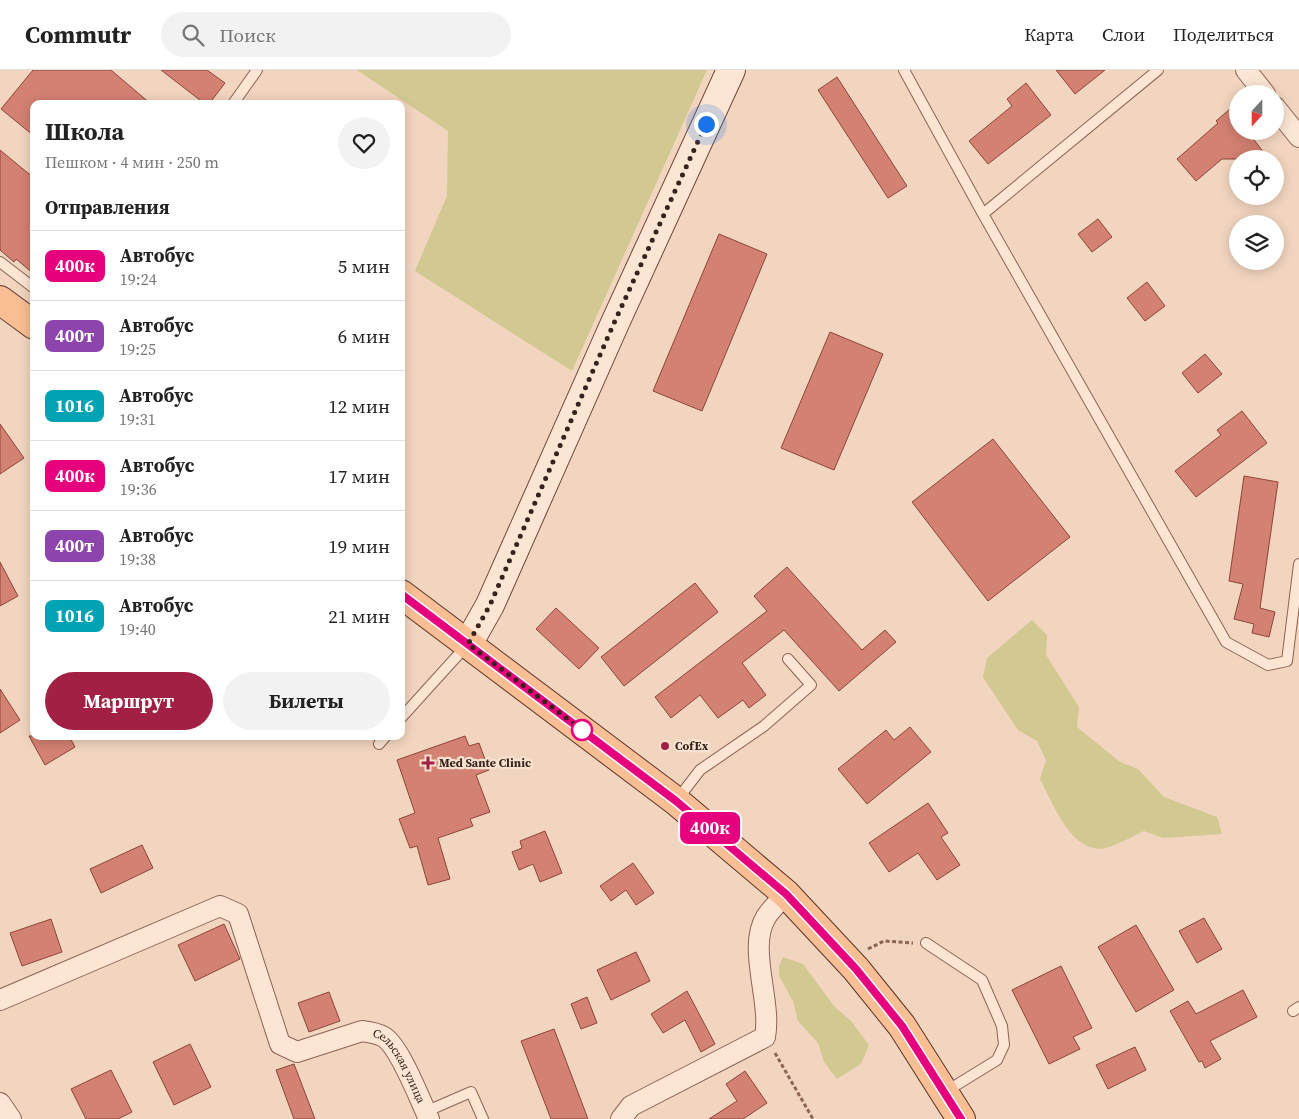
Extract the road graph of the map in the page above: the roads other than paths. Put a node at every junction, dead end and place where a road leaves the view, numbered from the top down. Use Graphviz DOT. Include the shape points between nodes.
graph roads {
  1 [pos="257,70"];
  2 [pos="731,70"];
  3 [pos="904,70"];
  4 [pos="1158,70"];
  5 [pos="1246,70"];
  6 [pos="1258,85"];
  7 [pos="236,100"];
  8 [pos="1284,118"];
  9 [pos="1299,137"];
  10 [pos="983,214"];
  11 [pos="0,262"];
  12 [pos="30,285"];
  13 [pos="0,300"];
  14 [pos="30,322"];
  15 [pos="1299,564"];
  16 [pos="405,597"];
  17 [pos="468,644"];
  18 [pos="788,659"];
  19 [pos="405,714"];
  20 [pos="676,801"];
  21 [pos="786,894"];
  22 [pos="926,943"];
  23 [pos="0,1000"];
  24 [pos="944,1093"];
  25 [pos="0,1102"];
  26 [pos="427,1116"];
  27 [pos="11,1119"];
  28 [pos="483,1119"];
  29 [pos="621,1119"];
  30 [pos="961,1119"];
  1 -- 7 [label="lane"];
  2 -- 17 [label="street" via="614,323 490,605"];
  3 -- 10 [label="lane"];
  4 -- 10 [label="lane"];
  5 -- 6 [label="street"];
  8 -- 9 [label="street"];
  10 -- 15 [label="lane" via="1226,642 1268,665 1287,662"];
  11 -- 12 [label="lane"];
  13 -- 14 [label="main road"];
  16 -- 17 [label="main road"];
  17 -- 19 [label="lane"];
  17 -- 20 [label="main road"];
  18 -- 20 [label="lane" via="811,685 764,726 700,770"];
  20 -- 21 [label="main road"];
  21 -- 24 [label="main road" via="868,983 902,1026"];
  21 -- 29 [label="street" via="765,918 758,941 768,1020 765,1036 631,1106"];
  22 -- 24 [label="lane" via="982,980 1002,1026 1004,1045 996,1060"];
  23 -- 26 [label="street, Сельская улица" via="220,906 238,914 280,1044 297,1052 362,1031 385,1038 394,1047"];
  24 -- 30 [label="main road"];
  25 -- 27 [label="street"];
  26 -- 28 [label="lane" via="471,1092"];
}
